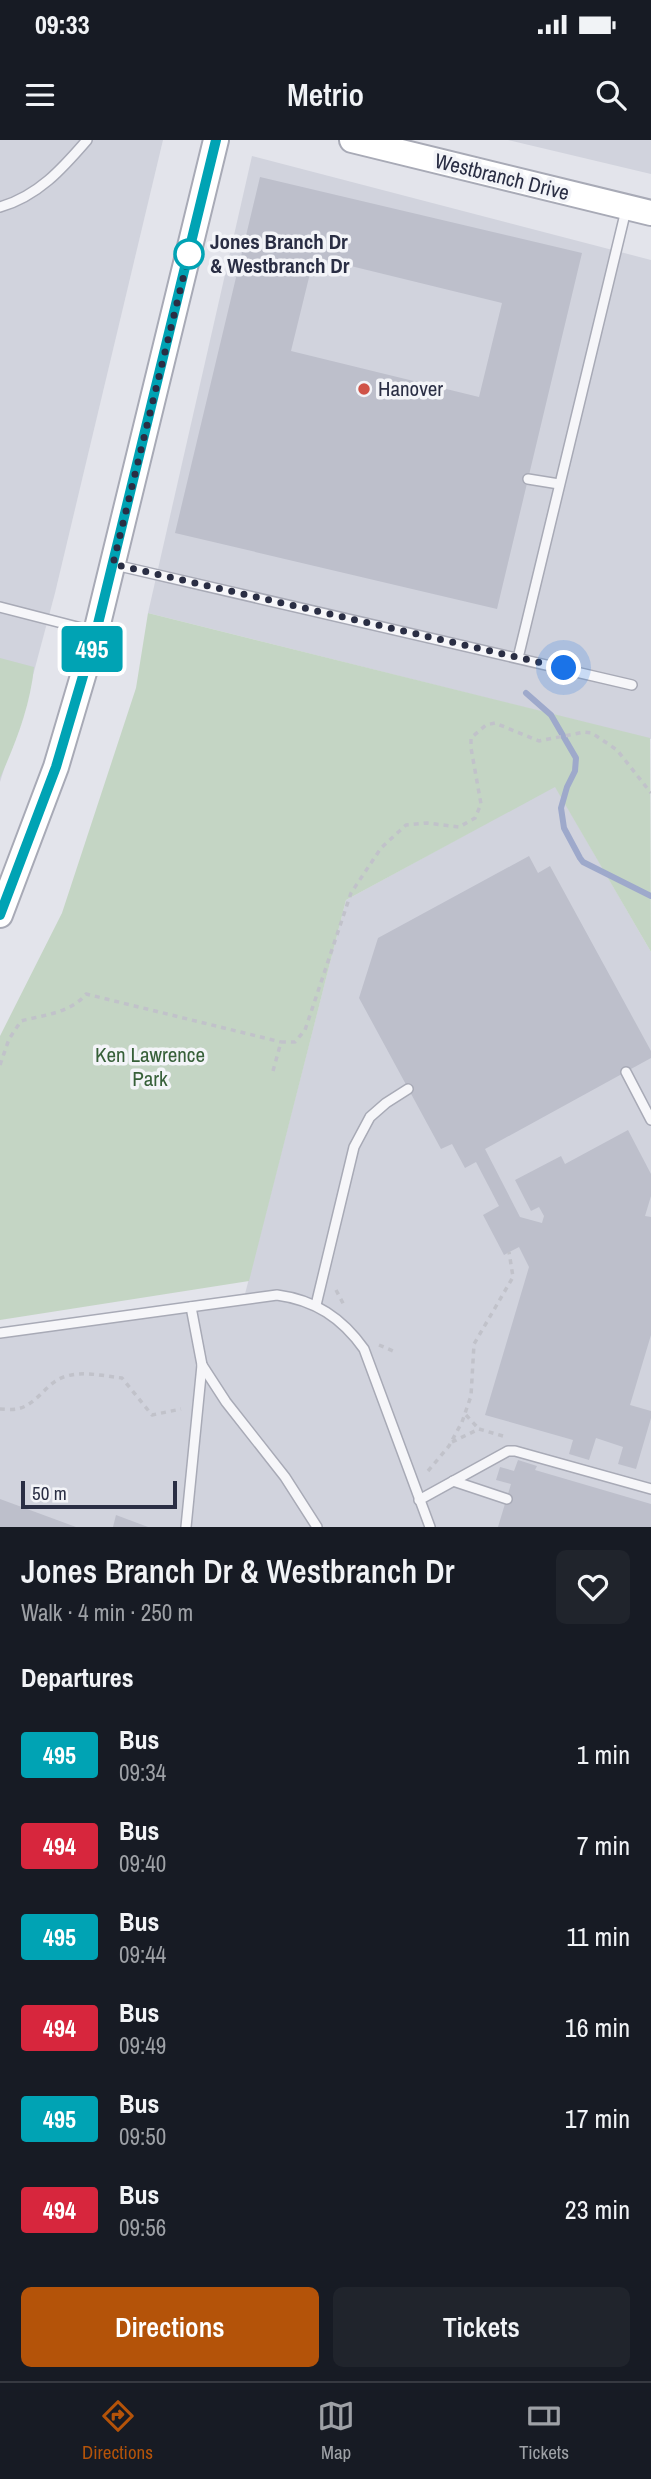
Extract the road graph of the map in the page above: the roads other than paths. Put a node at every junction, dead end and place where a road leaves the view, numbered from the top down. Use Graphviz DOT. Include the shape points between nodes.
graph roads {
  1 [pos="88,140"];
  2 [pos="216,140"];
  3 [pos="352,140"];
  4 [pos="0,207"];
  5 [pos="627,207"];
  6 [pos="651,213"];
  7 [pos="528,479"];
  8 [pos="559,485"];
  9 [pos="113,564"];
  10 [pos="0,607"];
  11 [pos="96,632"];
  12 [pos="518,658"];
  13 [pos="632,685"];
  14 [pos="0,915"];
  15 [pos="626,1072"];
  16 [pos="408,1089"];
  17 [pos="651,1120"];
  18 [pos="316,1305"];
  19 [pos="191,1307"];
  20 [pos="0,1333"];
  21 [pos="202,1365"];
  22 [pos="453,1481"];
  23 [pos="651,1489"];
  24 [pos="507,1499"];
  25 [pos="419,1500"];
  26 [pos="186,1527"];
  27 [pos="317,1527"];
  28 [pos="430,1527"];
  1 -- 4 [label="lane" via="48,182"];
  2 -- 9 [label="main road"];
  3 -- 5 [label="main road, Westbranch Drive"];
  5 -- 6 [label="main road, Westbranch Drive"];
  5 -- 8 [label="lane"];
  7 -- 8 [label="lane"];
  8 -- 12 [label="lane"];
  9 -- 11 [label="main road"];
  9 -- 12 [label="lane"];
  10 -- 11 [label="lane"];
  11 -- 14 [label="main road" via="56,767"];
  12 -- 13 [label="lane"];
  15 -- 17 [label="lane"];
  16 -- 18 [label="lane" via="370,1117 354,1147"];
  18 -- 19 [label="lane" via="277,1295"];
  18 -- 25 [label="lane" via="352,1332 364,1349"];
  19 -- 20 [label="lane"];
  19 -- 21 [label="lane"];
  21 -- 26 [label="lane"];
  21 -- 27 [label="lane"];
  22 -- 23 [label="lane" via="515,1451"];
  22 -- 24 [label="lane"];
  22 -- 25 [label="lane"];
  25 -- 28 [label="lane"];
}
